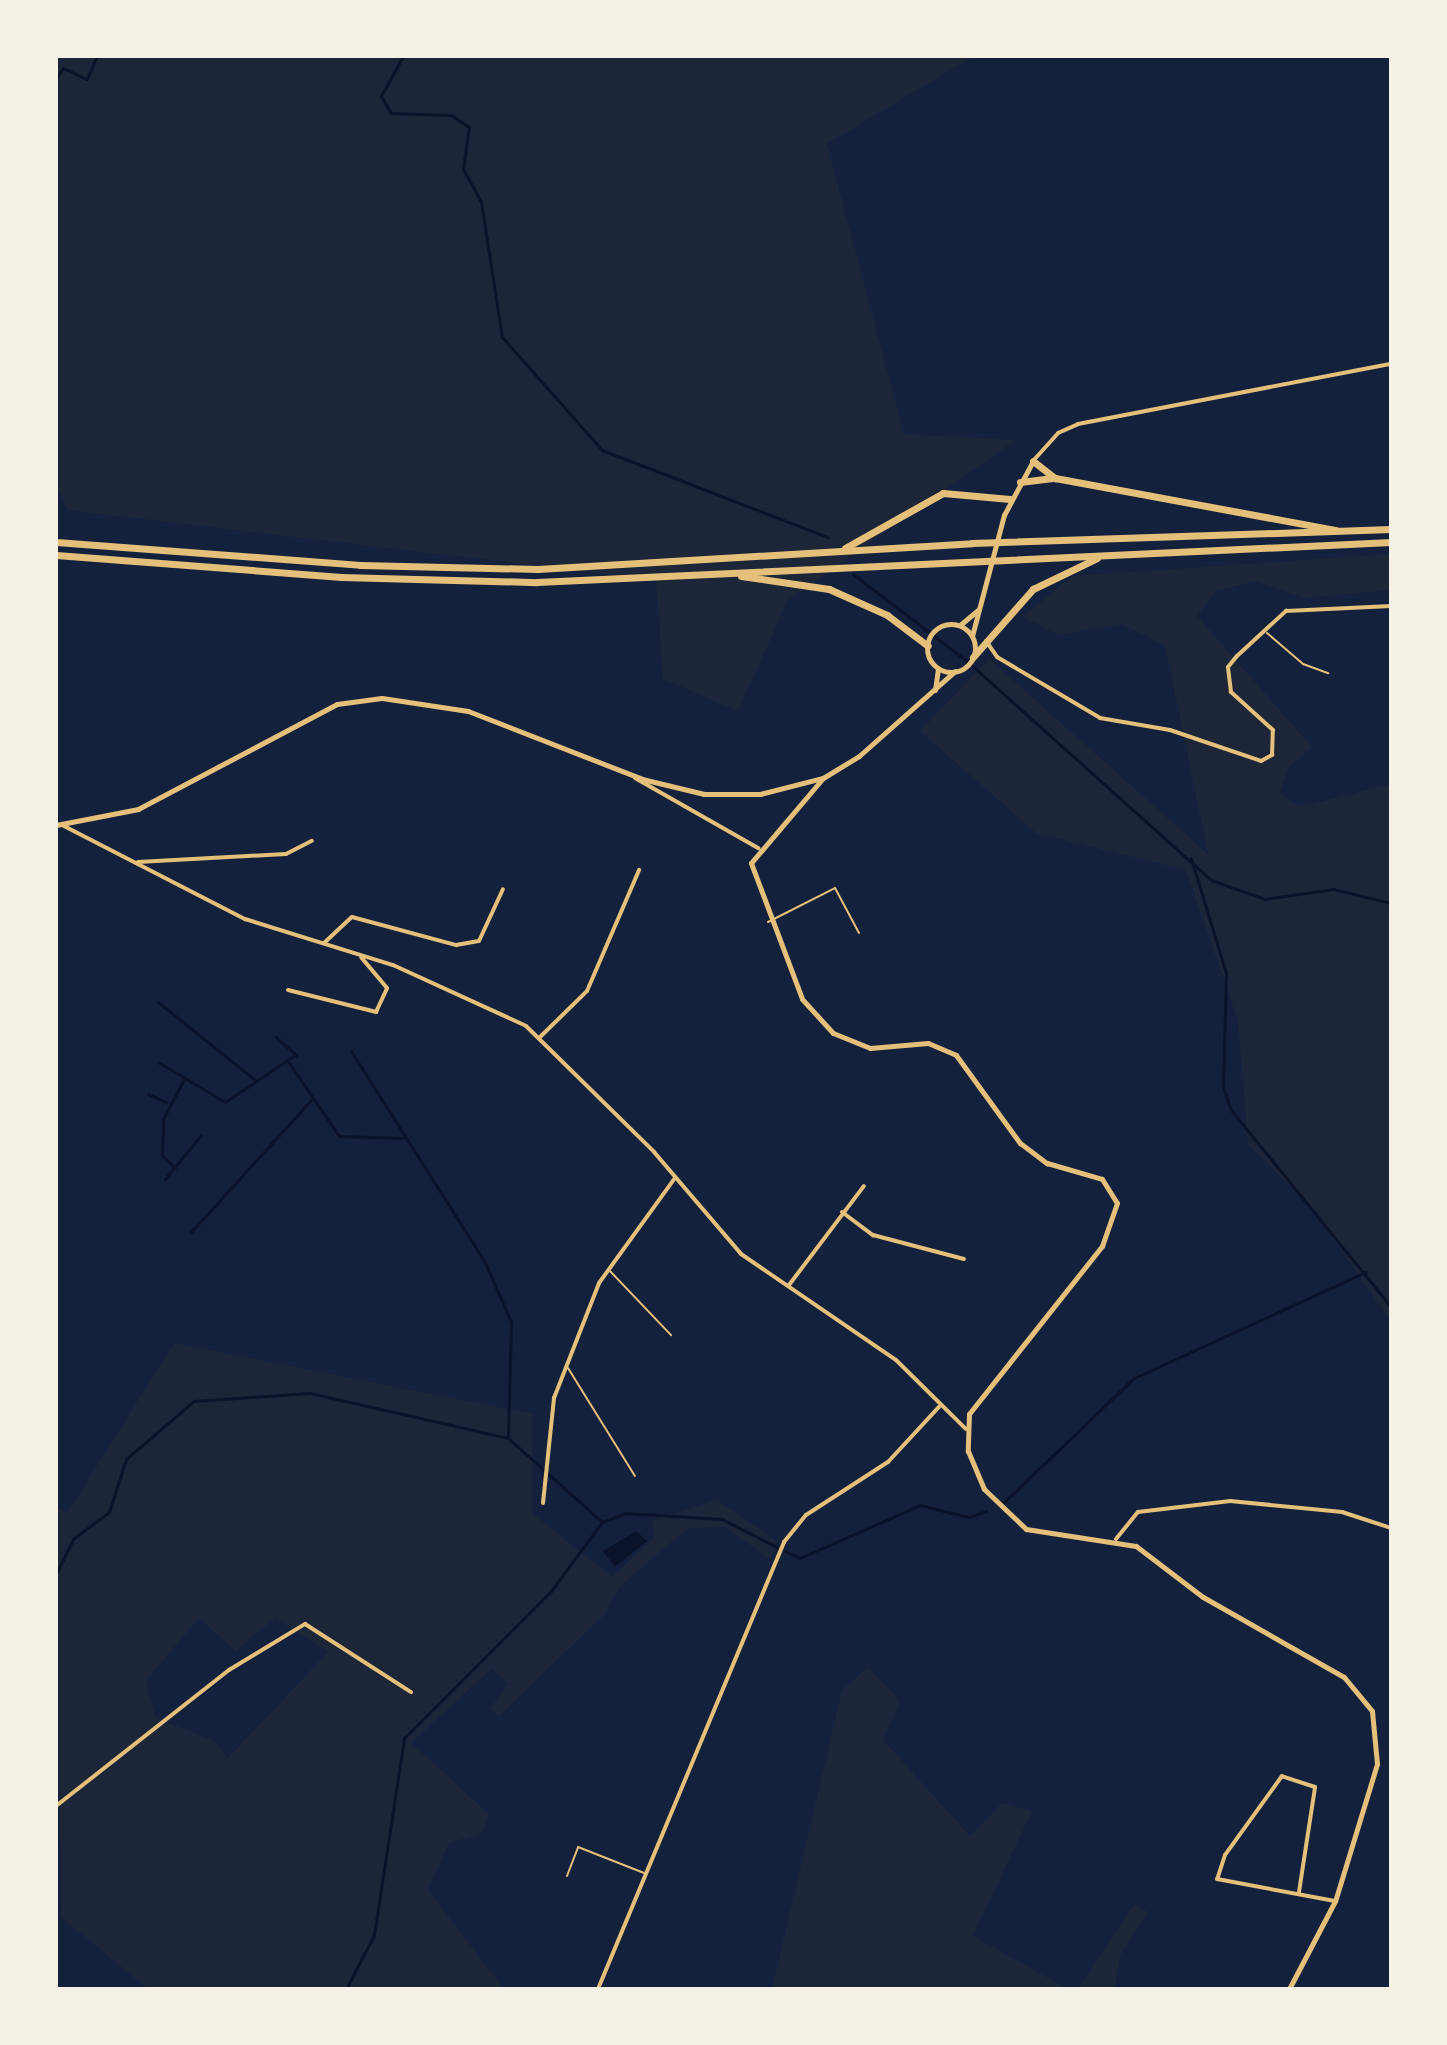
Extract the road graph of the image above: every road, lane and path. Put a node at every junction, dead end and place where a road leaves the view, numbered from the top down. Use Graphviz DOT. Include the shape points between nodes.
graph roads {
  1 [pos="1391,364"];
  2 [pos="1033,461"];
  3 [pos="1055,478"];
  4 [pos="1020,482"];
  5 [pos="1010,499"];
  6 [pos="1391,529"];
  7 [pos="1354,533"];
  8 [pos="56,542"];
  9 [pos="1391,542"];
  10 [pos="839,550"];
  11 [pos="1110,554"];
  12 [pos="56,555"];
  13 [pos="719,574"];
  14 [pos="1391,606"];
  15 [pos="979,609"];
  16 [pos="960,625"];
  17 [pos="1264,631"];
  18 [pos="972,636"];
  19 [pos="929,641"];
  20 [pos="986,641"];
  21 [pos="972,659"];
  22 [pos="938,667"];
  23 [pos="955,671"];
  24 [pos="1328,673"];
  25 [pos="931,697"];
  26 [pos="633,776"];
  27 [pos="823,778"];
  28 [pos="59,825"];
  29 [pos="312,841"];
  30 [pos="758,848"];
  31 [pos="137,862"];
  32 [pos="639,870"];
  33 [pos="503,889"];
  34 [pos="768,922"];
  35 [pos="859,933"];
  36 [pos="324,943"];
  37 [pos="360,955"];
  38 [pos="288,990"];
  39 [pos="539,1038"];
  40 [pos="675,1178"];
  41 [pos="864,1186"];
  42 [pos="842,1212"];
  43 [pos="964,1259"];
  44 [pos="609,1270"];
  45 [pos="789,1285"];
  46 [pos="671,1335"];
  47 [pos="568,1368"];
  48 [pos="940,1406"];
  49 [pos="966,1429"];
  50 [pos="635,1476"];
  51 [pos="543,1503"];
  52 [pos="1391,1528"];
  53 [pos="1116,1539"];
  54 [pos="411,1692"];
  55 [pos="56,1806"];
  56 [pos="645,1873"];
  57 [pos="567,1876"];
  58 [pos="1299,1892"];
  59 [pos="1335,1901"];
  60 [pos="598,1989"];
  61 [pos="1289,1989"];
  1 -- 2 [label="street" via="1078,424 1058,433"];
  2 -- 3 [label="highway"];
  2 -- 4 [label="street"];
  3 -- 4 [label="highway"];
  3 -- 7 [label="highway"];
  4 -- 5 [label="street"];
  5 -- 10 [label="highway" via="943,493"];
  5 -- 15 [label="street"];
  6 -- 7 [label="highway"];
  7 -- 10 [label="highway"];
  8 -- 10 [label="highway" via="432,568"];
  9 -- 11 [label="highway"];
  11 -- 13 [label="highway"];
  11 -- 20 [label="highway" via="1054,573"];
  12 -- 13 [label="highway" via="430,581"];
  13 -- 19 [label="highway" via="829,589"];
  14 -- 17 [label="street" via="1306,605"];
  15 -- 16 [label="street"];
  15 -- 18 [label="street"];
  16 -- 18 [label="street"];
  16 -- 19 [label="street" via="937,629"];
  17 -- 20 [label="street" via="1228,667 1227,680 1273,730 1272,755 1261,761 1170,730 1100,718 997,657"];
  17 -- 24 [label="lane" via="1303,664"];
  18 -- 21 [label="street"];
  19 -- 22 [label="street"];
  20 -- 21 [label="highway"];
  21 -- 23 [label="street"];
  22 -- 23 [label="street"];
  22 -- 25 [label="street"];
  23 -- 25 [label="street"];
  25 -- 27 [label="street"];
  26 -- 27 [label="street" via="704,794 760,794"];
  26 -- 28 [label="street" via="468,711 382,698 337,704 138,809"];
  26 -- 30 [label="street"];
  27 -- 30 [label="street" via="818,792"];
  28 -- 31 [label="street"];
  29 -- 31 [label="street" via="286,854"];
  30 -- 34 [label="street" via="751,863"];
  31 -- 36 [label="street" via="245,919"];
  32 -- 39 [label="street" via="587,991"];
  33 -- 36 [label="street" via="479,941 456,945 352,917"];
  34 -- 35 [label="lane" via="835,888"];
  34 -- 49 [label="street" via="802,999 833,1033 870,1048 928,1043 956,1055 1020,1143 1047,1163 1102,1179 1117,1203 1108,1237 980,1393"];
  36 -- 37 [label="street"];
  37 -- 38 [label="street" via="387,988 376,1012"];
  37 -- 39 [label="street" via="485,1003"];
  39 -- 40 [label="street"];
  40 -- 44 [label="street"];
  40 -- 45 [label="street" via="741,1254"];
  41 -- 42 [label="street"];
  42 -- 43 [label="street" via="873,1235"];
  42 -- 45 [label="street"];
  44 -- 46 [label="lane"];
  44 -- 47 [label="street"];
  45 -- 48 [label="street" via="896,1360"];
  47 -- 50 [label="lane"];
  47 -- 51 [label="street" via="546,1429"];
  48 -- 49 [label="street"];
  48 -- 56 [label="street" via="875,1473 791,1530 724,1672"];
  49 -- 53 [label="street" via="984,1489 1009,1518 1057,1539"];
  52 -- 53 [label="street" via="1342,1512 1230,1501 1138,1512"];
  53 -- 59 [label="street" via="1136,1546 1203,1597 1259,1623 1293,1653 1344,1677 1366,1698 1377,1725 1377,1764"];
  54 -- 55 [label="street" via="305,1624 229,1670"];
  56 -- 57 [label="lane" via="578,1847"];
  56 -- 60 [label="street"];
  58 -- 58 [label="street" via="1217,1879 1225,1855 1282,1776 1315,1787"];
  58 -- 59 [label="street"];
  59 -- 61 [label="street"];
}
